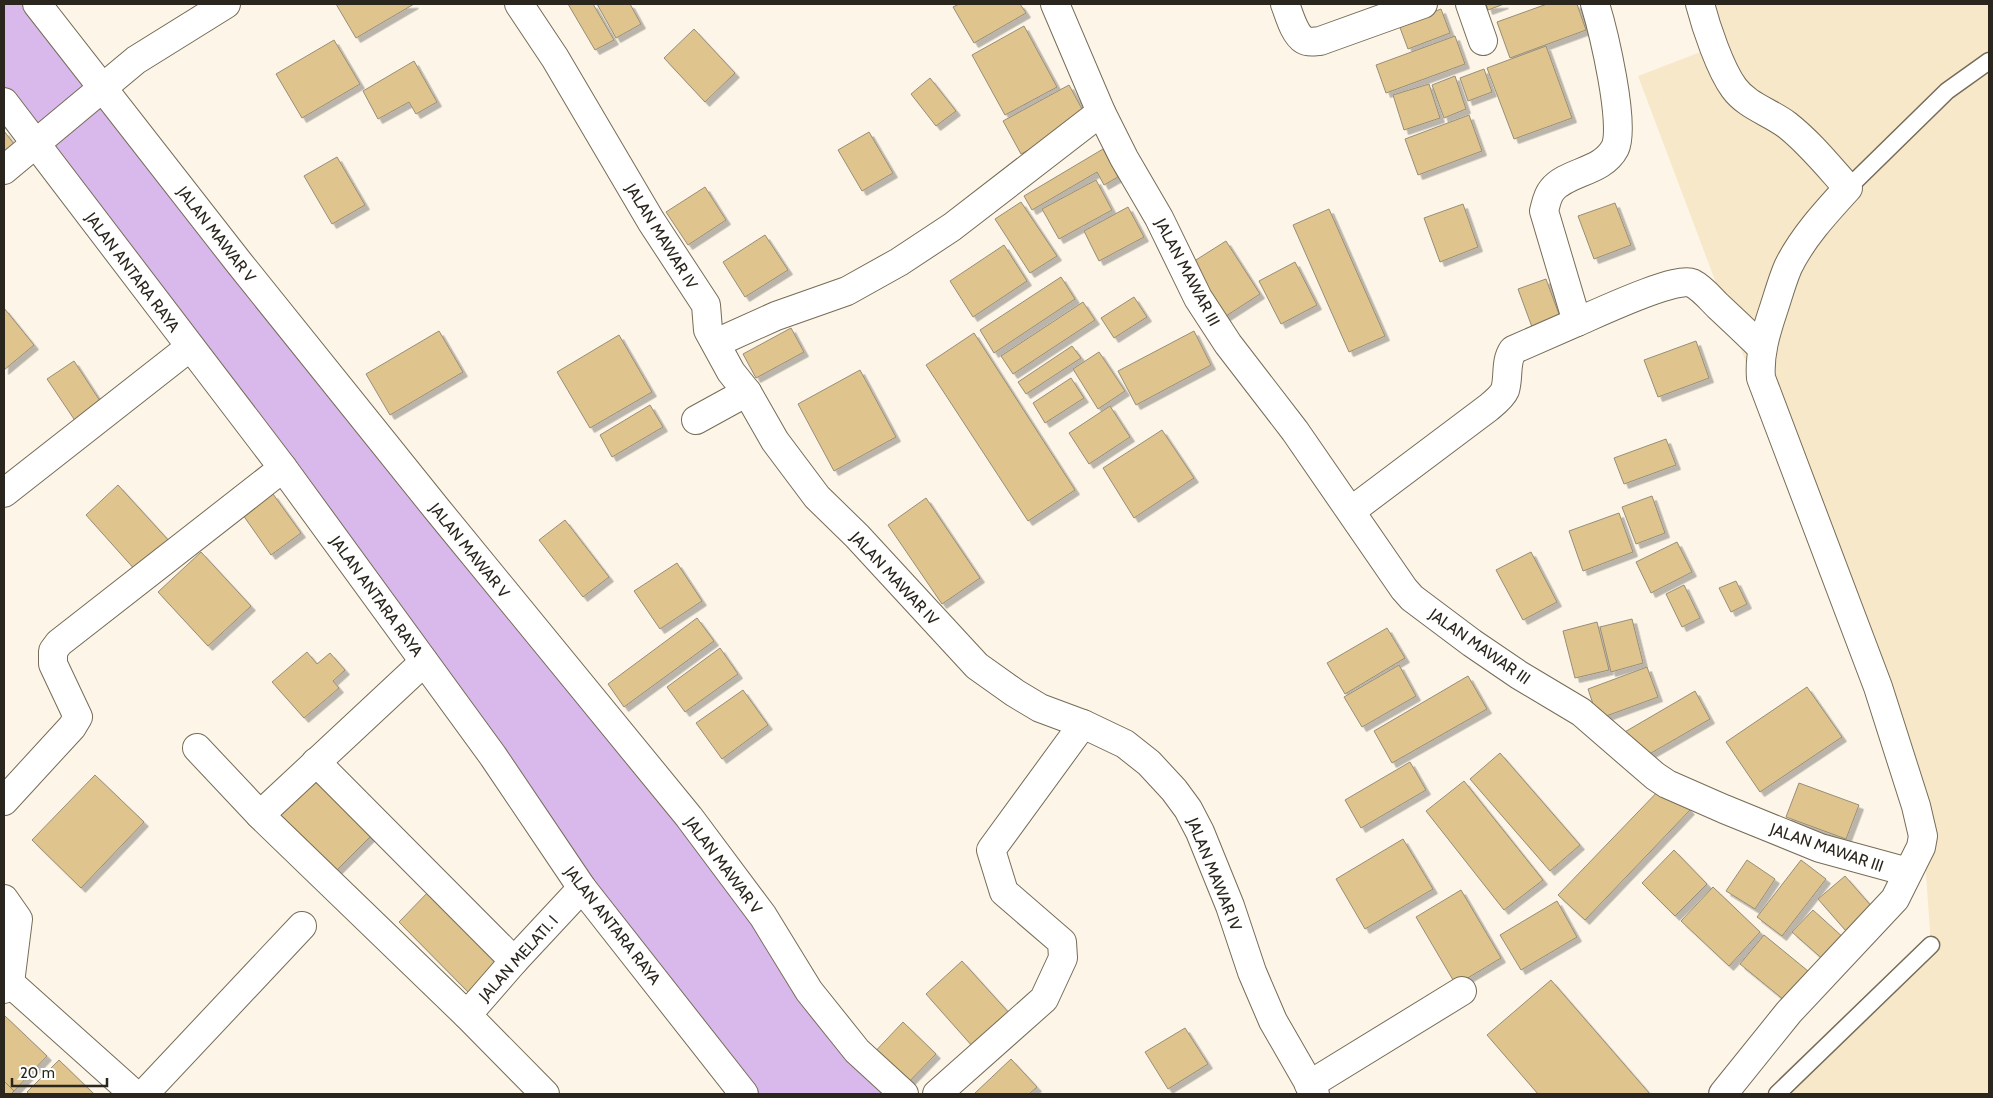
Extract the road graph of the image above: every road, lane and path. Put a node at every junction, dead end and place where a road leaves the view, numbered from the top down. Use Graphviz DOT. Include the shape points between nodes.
graph roads {
  1 [pos="36,4"];
  2 [pos="226,4"];
  3 [pos="519,4"];
  4 [pos="1054,4"];
  5 [pos="1285,4"];
  6 [pos="1423,4"];
  7 [pos="1470,4"];
  8 [pos="1596,4"];
  9 [pos="1700,4"];
  10 [pos="1483,41"];
  11 [pos="1989,61"];
  12 [pos="103,88"];
  13 [pos="4,102"];
  14 [pos="1101,112"];
  15 [pos="35,144"];
  16 [pos="4,170"];
  17 [pos="1848,188"];
  18 [pos="1576,322"];
  19 [pos="716,343"];
  20 [pos="190,347"];
  21 [pos="1762,348"];
  22 [pos="747,392"];
  23 [pos="696,420"];
  24 [pos="282,468"];
  25 [pos="4,493"];
  26 [pos="1351,511"];
  27 [pos="424,662"];
  28 [pos="1083,724"];
  29 [pos="197,748"];
  30 [pos="316,762"];
  31 [pos="4,801"];
  32 [pos="260,816"];
  33 [pos="1908,872"];
  34 [pos="582,888"];
  35 [pos="4,899"];
  36 [pos="302,926"];
  37 [pos="1931,945"];
  38 [pos="514,960"];
  39 [pos="7,986"];
  40 [pos="1462,991"];
  41 [pos="474,1022"];
  42 [pos="1312,1089"];
  43 [pos="134,1094"];
  44 [pos="144,1094"];
  45 [pos="545,1094"];
  46 [pos="744,1094"];
  47 [pos="904,1094"];
  48 [pos="937,1094"];
  49 [pos="1723,1094"];
  50 [pos="1777,1094"];
  1 -- 12 [label="street, JALAN MAWAR V"];
  2 -- 12 [label="street" via="136,60"];
  3 -- 19 [label="street, JALAN MAWAR IV" via="555,58 651,222 706,305 708,330"];
  4 -- 14 [label="street, JALAN MAWAR III"];
  5 -- 6 [label="street" via="1299,34 1310,42"];
  7 -- 10 [label="street"];
  8 -- 18 [label="street" via="1613,84 1618,135 1615,148 1593,167 1557,184 1547,198 1544,211"];
  9 -- 17 [label="street" via="1725,74 1734,89 1790,128"];
  11 -- 17 [label="lane" via="1947,91"];
  12 -- 15 [label="street"];
  12 -- 47 [label="street, JALAN MAWAR V" via="424,493 689,817 763,916 809,991 857,1051"];
  13 -- 15 [label="street, JALAN ANTARA RAYA"];
  14 -- 19 [label="street" via="952,227 898,262 847,291 776,316"];
  14 -- 26 [label="street, JALAN MAWAR III" via="1198,298 1228,344 1296,430"];
  15 -- 16 [label="street"];
  15 -- 20 [label="street, JALAN ANTARA RAYA"];
  17 -- 21 [label="street" via="1822,217 1788,267"];
  18 -- 21 [label="street" via="1652,291 1686,282 1707,295"];
  18 -- 26 [label="street" via="1513,350 1502,395"];
  19 -- 22 [label="street, JALAN MAWAR IV" via="730,372"];
  20 -- 24 [label="street, JALAN ANTARA RAYA"];
  20 -- 25 [label="street"];
  21 -- 33 [label="street" via="1761,378 1878,687 1916,806 1923,836"];
  22 -- 23 [label="street"];
  22 -- 28 [label="street, JALAN MAWAR IV" via="775,441 818,497 977,666 1040,708"];
  24 -- 27 [label="street, JALAN ANTARA RAYA"];
  24 -- 31 [label="street" via="58,643 53,651 53,664 78,716 72,727"];
  26 -- 33 [label="street, JALAN MAWAR III" via="1412,598 1503,664 1581,712 1667,784 1820,848"];
  27 -- 30 [label="street"];
  27 -- 34 [label="street, JALAN ANTARA RAYA" via="493,756"];
  28 -- 42 [label="street, JALAN MAWAR IV" via="1124,744 1149,763 1188,809 1230,906 1252,972 1274,1021"];
  28 -- 48 [label="street" via="991,850 1004,892 1062,942 1063,958 1044,999"];
  29 -- 32 [label="street"];
  30 -- 32 [label="street"];
  30 -- 38 [label="street"];
  32 -- 41 [label="street"];
  33 -- 49 [label="street, JALAN MAWAR III" via="1892,904 1789,1012"];
  34 -- 38 [label="street, JALAN MELATI. I"];
  34 -- 46 [label="street, JALAN ANTARA RAYA"];
  35 -- 39 [label="street" via="18,919"];
  36 -- 44 [label="street"];
  37 -- 50 [label="lane"];
  38 -- 41 [label="street, JALAN MELATI. I"];
  39 -- 43 [label="street"];
  40 -- 42 [label="street"];
  41 -- 45 [label="street"];
}
